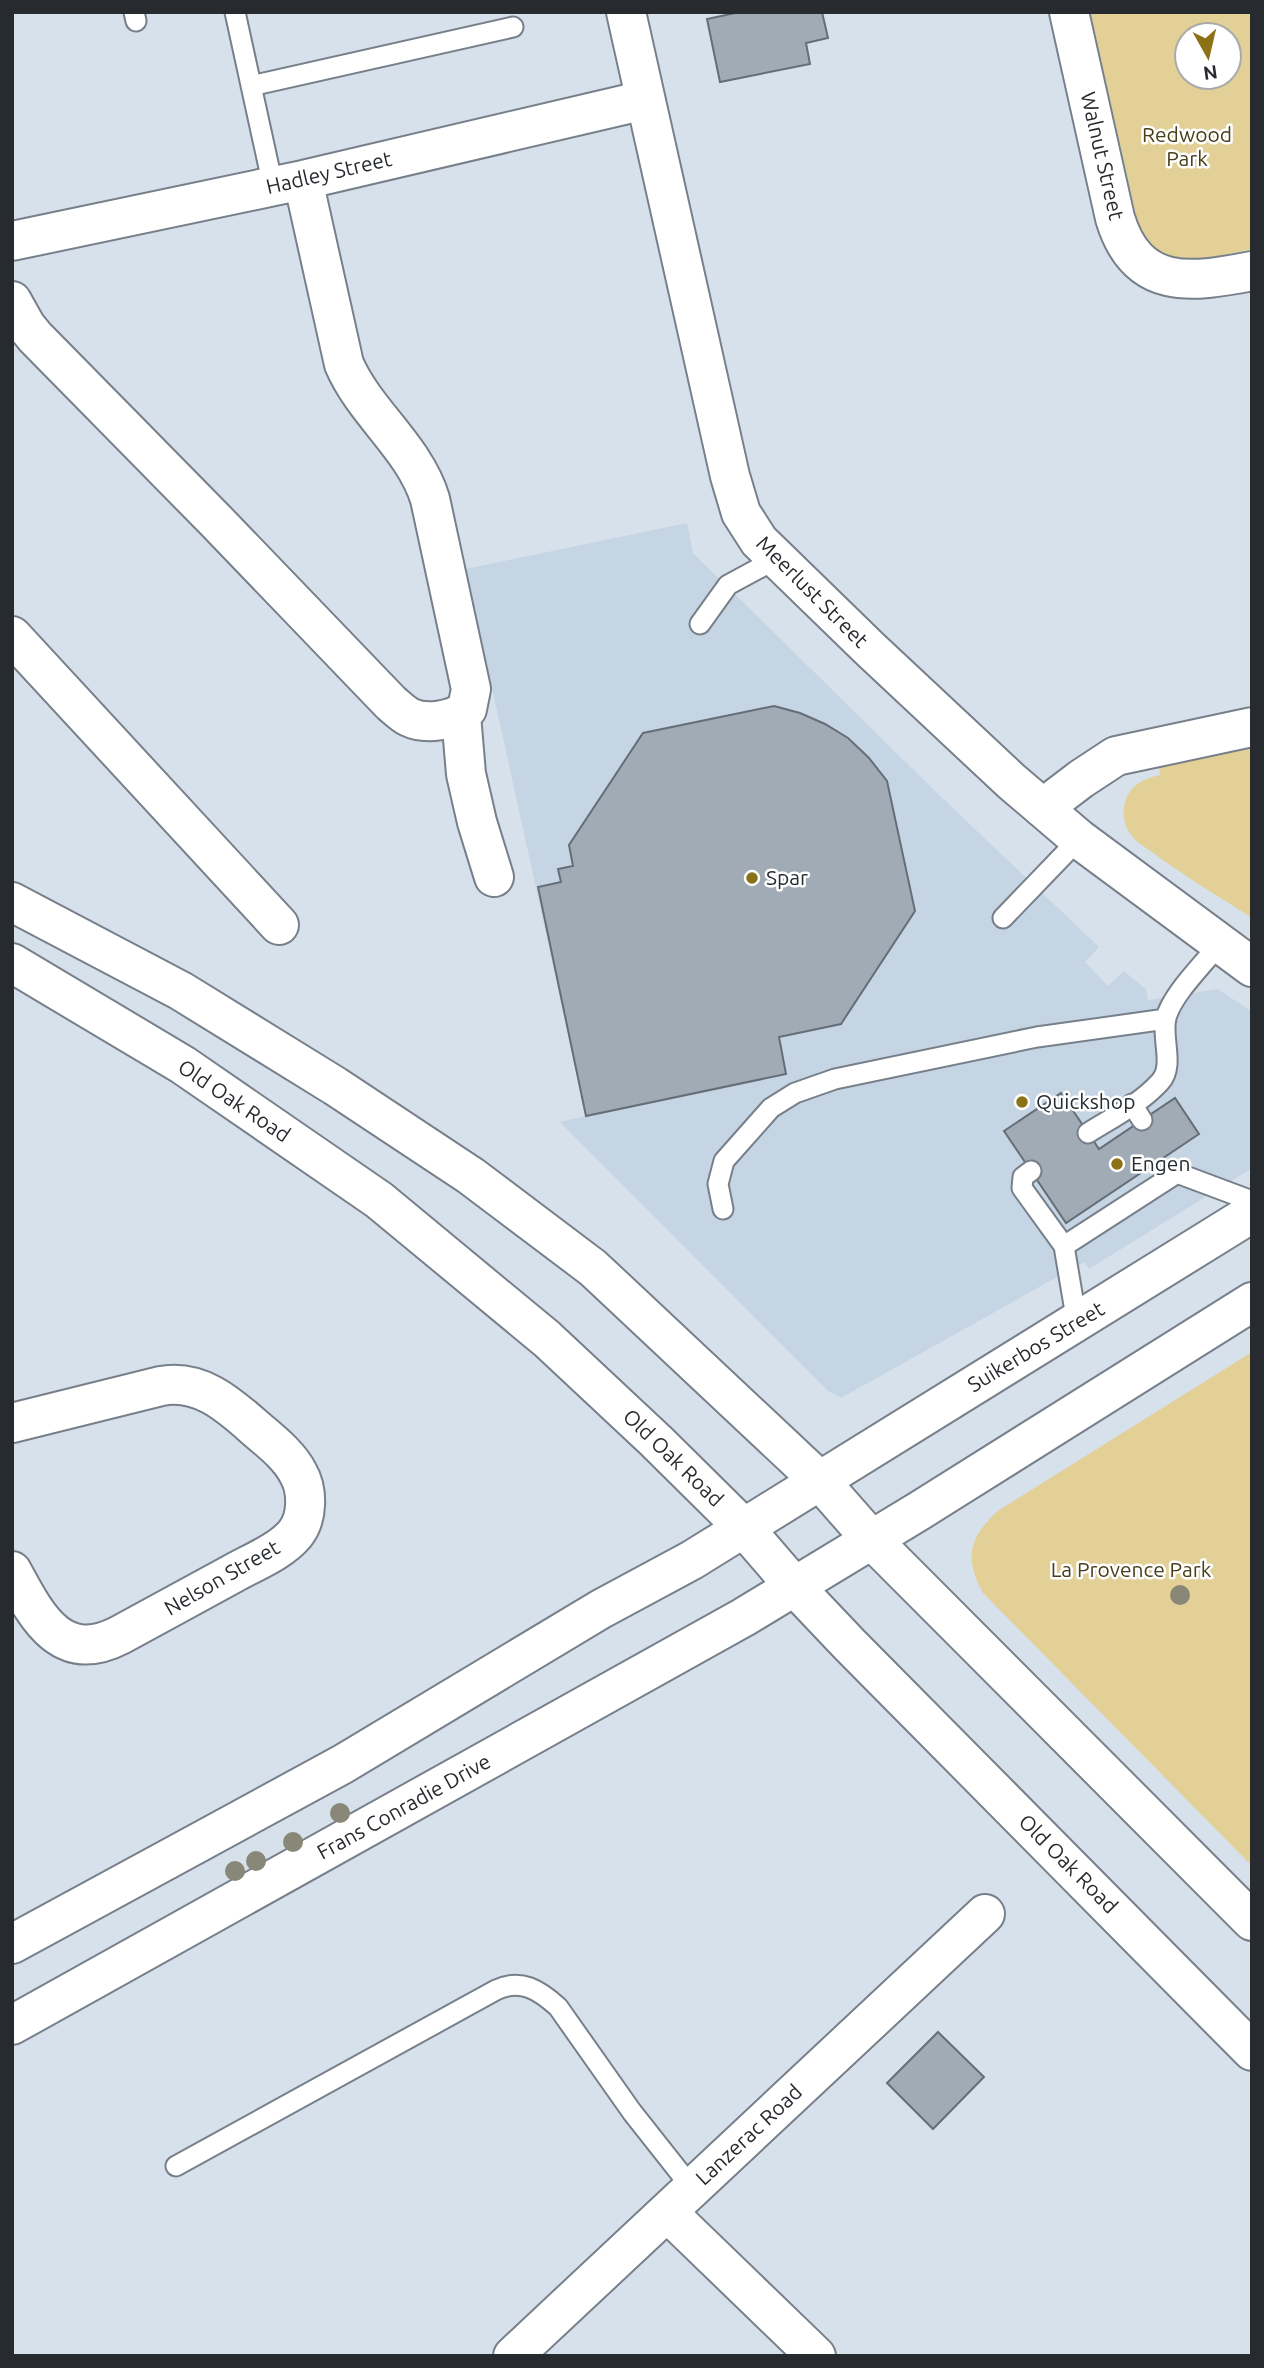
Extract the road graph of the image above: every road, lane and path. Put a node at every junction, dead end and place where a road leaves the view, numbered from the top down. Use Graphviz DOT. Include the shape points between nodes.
graph roads {
  1 [pos="235,12"];
  2 [pos="626,12"];
  3 [pos="1069,12"];
  4 [pos="513,27"];
  5 [pos="251,86"];
  6 [pos="645,100"];
  7 [pos="288,183"];
  8 [pos="12,241"];
  9 [pos="1252,271"];
  10 [pos="12,301"];
  11 [pos="776,559"];
  12 [pos="699,624"];
  13 [pos="12,636"];
  14 [pos="461,715"];
  15 [pos="1252,727"];
  16 [pos="1043,808"];
  17 [pos="1079,839"];
  18 [pos="494,877"];
  19 [pos="12,902"];
  20 [pos="1003,918"];
  21 [pos="279,925"];
  22 [pos="1220,943"];
  23 [pos="12,963"];
  24 [pos="1252,967"];
  25 [pos="1166,1019"];
  26 [pos="1088,1133"];
  27 [pos="1166,1156"];
  28 [pos="1031,1171"];
  29 [pos="1177,1173"];
  30 [pos="1252,1201"];
  31 [pos="723,1209"];
  32 [pos="1252,1213"];
  33 [pos="1064,1246"];
  34 [pos="1252,1302"];
  35 [pos="1077,1323"];
  36 [pos="12,1423"];
  37 [pos="820,1481"];
  38 [pos="745,1529"];
  39 [pos="871,1539"];
  40 [pos="12,1571"];
  41 [pos="794,1586"];
  42 [pos="985,1914"];
  43 [pos="1252,1922"];
  44 [pos="12,1944"];
  45 [pos="12,2025"];
  46 [pos="1252,2050"];
  47 [pos="176,2166"];
  48 [pos="680,2200"];
  49 [pos="513,2356"];
  50 [pos="816,2356"];
  1 -- 5 [label="lane"];
  2 -- 6 [label="street, Meerlust Street"];
  3 -- 9 [label="street, Walnut Street" via="1115,218 1128,247 1151,270 1190,281"];
  4 -- 5 [label="lane"];
  5 -- 7 [label="lane"];
  6 -- 7 [label="street, Hadley Street"];
  6 -- 11 [label="street, Meerlust Street" via="734,493 746,522"];
  7 -- 8 [label="street, Hadley Street"];
  7 -- 14 [label="street" via="313,228 344,364 356,389 428,492 471,689"];
  10 -- 14 [label="street" via="26,327 391,704 418,721"];
  11 -- 12 [label="lane" via="728,585"];
  11 -- 16 [label="street, Meerlust Street"];
  13 -- 21 [label="street"];
  14 -- 18 [label="street" via="469,786"];
  15 -- 16 [label="street" via="1116,756"];
  16 -- 17 [label="street, Meerlust Street"];
  17 -- 20 [label="lane"];
  17 -- 22 [label="street, Meerlust Street"];
  19 -- 37 [label="street" via="181,991 471,1177 593,1268"];
  22 -- 24 [label="street, Meerlust Street"];
  22 -- 25 [label="lane" via="1172,1004"];
  23 -- 38 [label="street, Old Oak Road" via="183,1065 379,1200 547,1339"];
  25 -- 26 [label="lane" via="1167,1069 1161,1081 1137,1112"];
  25 -- 31 [label="lane" via="1014,1041 835,1079 795,1093 771,1108 724,1160 718,1184"];
  27 -- 29 [label="lane"];
  28 -- 33 [label="lane" via="1023,1177 1023,1188"];
  29 -- 30 [label="lane"];
  29 -- 33 [label="lane"];
  32 -- 35 [label="street, Suikerbos Street"];
  33 -- 35 [label="lane"];
  34 -- 39 [label="street"];
  35 -- 37 [label="street, Suikerbos Street"];
  36 -- 40 [label="street, Nelson Street" via="161,1386 194,1387 217,1397 291,1462 304,1496 301,1524 286,1542 109,1641 78,1643 58,1636 36,1615"];
  37 -- 38 [label="street, Suikerbos Street"];
  37 -- 39 [label="street"];
  38 -- 41 [label="street, Old Oak Road"];
  38 -- 44 [label="street" via="601,1609 343,1764"];
  39 -- 41 [label="street, Frans Conradie Drive"];
  39 -- 43 [label="street"];
  41 -- 45 [label="street, Frans Conradie Drive"];
  41 -- 46 [label="street, Old Oak Road"];
  42 -- 48 [label="street, Lanzerac Road"];
  47 -- 48 [label="lane" via="496,1990 516,1984 543,1993 558,2007 632,2112"];
  48 -- 49 [label="street, Lanzerac Road"];
  48 -- 50 [label="street"];
}
